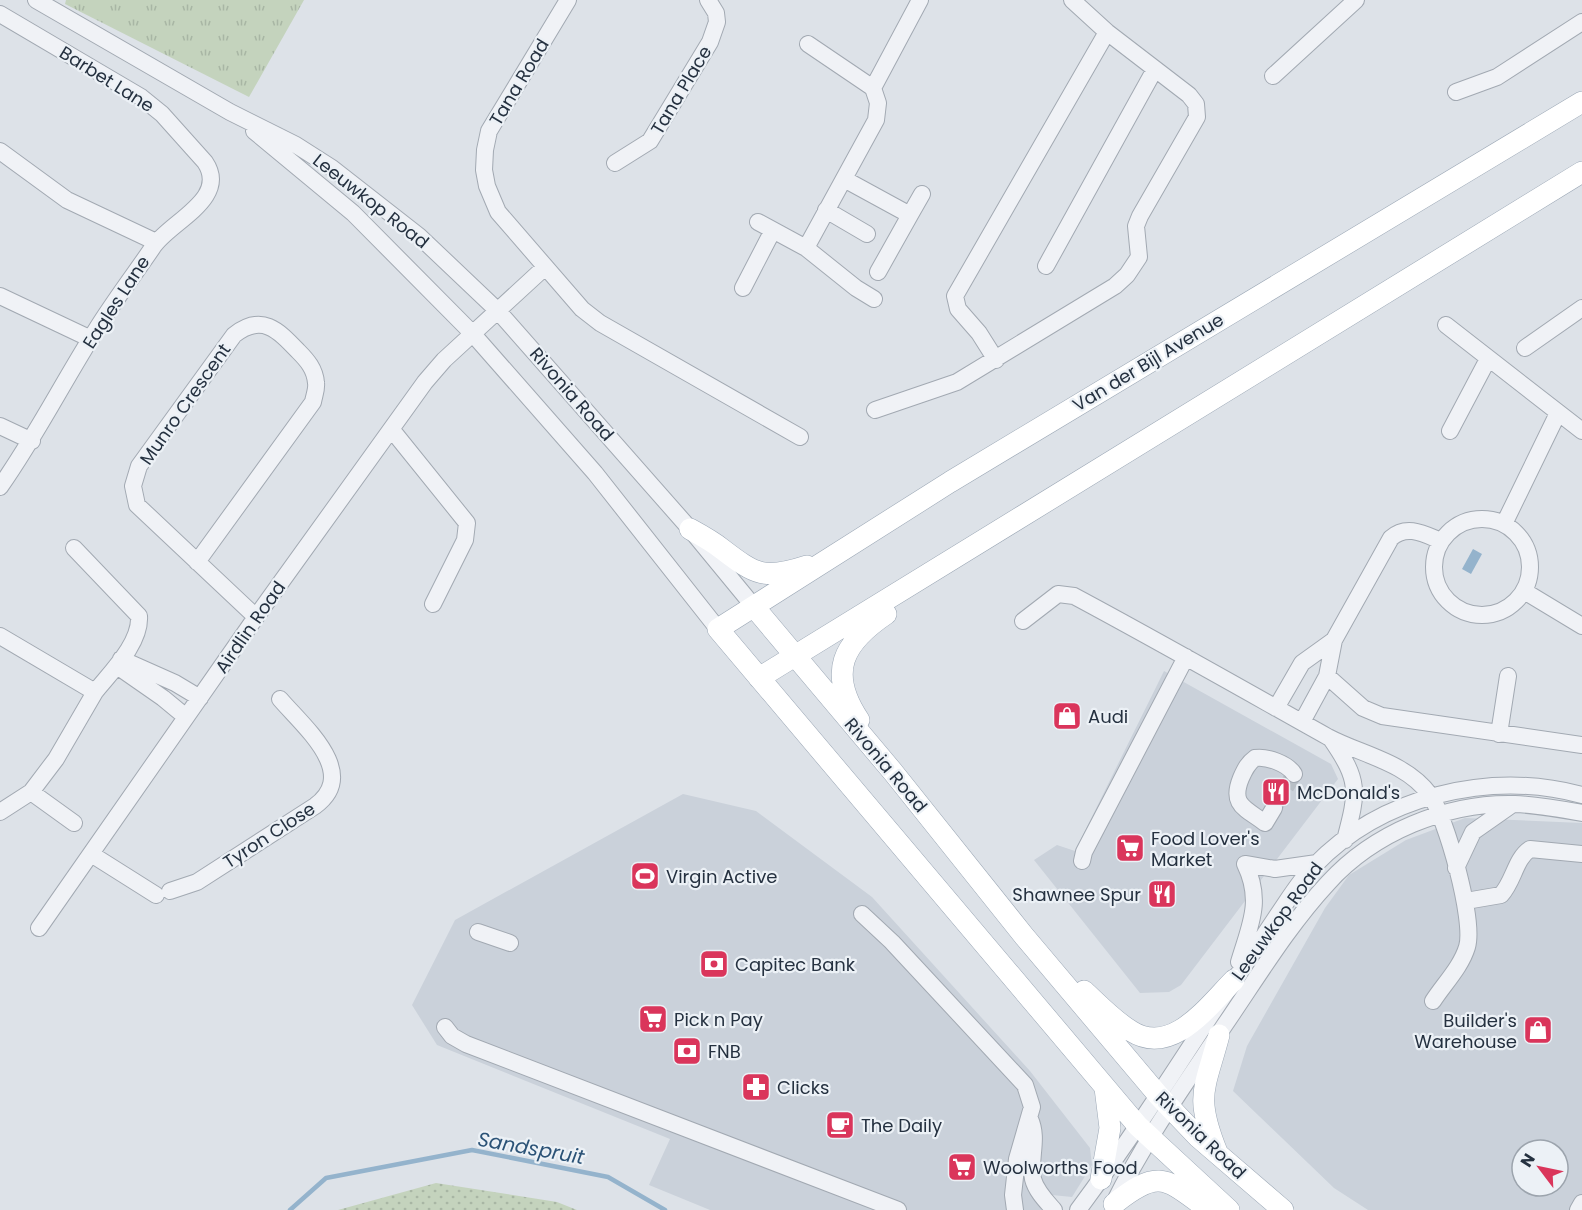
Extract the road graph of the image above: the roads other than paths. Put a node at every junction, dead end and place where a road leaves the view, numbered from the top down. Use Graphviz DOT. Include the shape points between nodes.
graph roads {
  1 [pos="36,0"];
  2 [pos="568,0"];
  3 [pos="708,0"];
  4 [pos="920,0"];
  5 [pos="1072,0"];
  6 [pos="1356,0"];
  7 [pos="0,14"];
  8 [pos="1582,22"];
  9 [pos="1107,32"];
  10 [pos="808,44"];
  11 [pos="1155,69"];
  12 [pos="1273,76"];
  13 [pos="873,88"];
  14 [pos="1456,92"];
  15 [pos="1582,102"];
  16 [pos="230,112"];
  17 [pos="0,151"];
  18 [pos="615,163"];
  19 [pos="1582,172"];
  20 [pos="844,179"];
  21 [pos="922,194"];
  22 [pos="826,210"];
  23 [pos="910,215"];
  24 [pos="867,234"];
  25 [pos="156,242"];
  26 [pos="806,248"];
  27 [pos="1046,266"];
  28 [pos="544,268"];
  29 [pos="878,272"];
  30 [pos="743,288"];
  31 [pos="0,296"];
  32 [pos="874,299"];
  33 [pos="1582,308"];
  34 [pos="498,311"];
  35 [pos="1446,326"];
  36 [pos="472,333"];
  37 [pos="91,339"];
  38 [pos="1525,348"];
  39 [pos="1488,359"];
  40 [pos="996,360"];
  41 [pos="875,410"];
  42 [pos="1558,413"];
  43 [pos="0,426"];
  44 [pos="392,430"];
  45 [pos="1450,431"];
  46 [pos="1582,432"];
  47 [pos="800,437"];
  48 [pos="32,441"];
  49 [pos="0,487"];
  50 [pos="1504,524"];
  51 [pos="690,529"];
  52 [pos="991,537"];
  53 [pos="1441,541"];
  54 [pos="74,548"];
  55 [pos="826,560"];
  56 [pos="197,562"];
  57 [pos="1524,591"];
  58 [pos="433,604"];
  59 [pos="755,608"];
  60 [pos="256,617"];
  61 [pos="1023,621"];
  62 [pos="1582,626"];
  63 [pos="718,629"];
  64 [pos="0,636"];
  65 [pos="1334,640"];
  66 [pos="792,655"];
  67 [pos="1186,657"];
  68 [pos="119,662"];
  69 [pos="1327,676"];
  70 [pos="1508,676"];
  71 [pos="759,678"];
  72 [pos="96,692"];
  73 [pos="200,698"];
  74 [pos="280,699"];
  75 [pos="1276,708"];
  76 [pos="186,717"];
  77 [pos="1302,722"];
  78 [pos="1499,734"];
  79 [pos="1331,739"];
  80 [pos="1582,745"];
  81 [pos="893,772"];
  82 [pos="1294,774"];
  83 [pos="31,792"];
  84 [pos="1431,795"];
  85 [pos="1582,795"];
  86 [pos="1514,804"];
  87 [pos="1274,808"];
  88 [pos="0,812"];
  89 [pos="1582,813"];
  90 [pos="1439,815"];
  91 [pos="74,823"];
  92 [pos="1345,840"];
  93 [pos="94,849"];
  94 [pos="1582,854"];
  95 [pos="1082,861"];
  96 [pos="1317,863"];
  97 [pos="1456,868"];
  98 [pos="1466,901"];
  99 [pos="862,914"];
  100 [pos="39,928"];
  101 [pos="478,932"];
  102 [pos="1024,936"];
  103 [pos="510,943"];
  104 [pos="1234,980"];
  105 [pos="1433,1000"];
  106 [pos="445,1027"];
  107 [pos="1219,1035"];
  108 [pos="1105,1087"];
  109 [pos="1164,1102"];
  110 [pos="1030,1119"];
  111 [pos="1144,1133"];
  112 [pos="1218,1155"];
  113 [pos="1101,1179"];
  114 [pos="1582,1203"];
  115 [pos="1113,1207"];
  116 [pos="898,1210"];
  117 [pos="1015,1210"];
  118 [pos="1054,1210"];
  119 [pos="1078,1210"];
  120 [pos="1209,1210"];
  121 [pos="1229,1210"];
  122 [pos="1283,1210"];
  123 [pos="1578,1210"];
  1 -- 16 [label="street, Leeuwkop Road"];
  2 -- 28 [label="street, Tana Road" via="499,112 485,150 487,186 498,212"];
  3 -- 18 [label="street, Tana Place" via="717,22 710,42 650,141"];
  4 -- 13 [label="street"];
  5 -- 9 [label="street"];
  6 -- 12 [label="street"];
  7 -- 25 [label="street, Barbet Lane" via="152,104 205,162 211,178 205,196"];
  8 -- 14 [label="street" via="1497,78"];
  9 -- 11 [label="street"];
  9 -- 40 [label="street" via="956,296 958,309 980,333"];
  10 -- 13 [label="street"];
  11 -- 27 [label="street"];
  11 -- 40 [label="street" via="1193,99 1198,111 1140,216 1136,226 1139,257 1115,286"];
  13 -- 20 [label="street" via="878,103 876,120"];
  15 -- 55 [label="main road, Van der Bijl Avenue" via="1180,342"];
  16 -- 34 [label="street, Leeuwkop Road" via="332,168 419,236"];
  16 -- 36 [label="street, Leeuwkop Road" via="353,213"];
  17 -- 25 [label="street, Eagles Lane" via="67,200"];
  19 -- 52 [label="main road" via="1156,431"];
  20 -- 22 [label="street"];
  20 -- 23 [label="street"];
  21 -- 23 [label="street"];
  22 -- 24 [label="street"];
  22 -- 26 [label="street"];
  23 -- 29 [label="street"];
  25 -- 37 [label="street, Eagles Lane"];
  26 -- 30 [label="street" via="765,226"];
  26 -- 32 [label="street"];
  28 -- 34 [label="street"];
  28 -- 47 [label="street" via="600,323"];
  31 -- 37 [label="street"];
  33 -- 38 [label="street"];
  34 -- 36 [label="street"];
  34 -- 51 [label="street, Rivonia Road"];
  35 -- 39 [label="street"];
  36 -- 44 [label="street, Airdlin Road" via="424,382"];
  36 -- 63 [label="street, Rivonia Road" via="595,473"];
  37 -- 48 [label="street, Eagles Lane"];
  39 -- 42 [label="street"];
  39 -- 45 [label="street"];
  40 -- 41 [label="street" via="957,382"];
  42 -- 46 [label="street"];
  42 -- 50 [label="street"];
  43 -- 48 [label="street"];
  44 -- 58 [label="street" via="462,514 468,532"];
  44 -- 60 [label="street, Airdlin Road"];
  48 -- 49 [label="street, Eagles Lane"];
  50 -- 53 [label="street" via="1491,520 1462,523"];
  50 -- 57 [label="street" via="1515,532 1528,553 1529,579"];
  51 -- 55 [label="main road" via="748,568 765,574"];
  51 -- 59 [label="street, Rivonia Road"];
  52 -- 66 [label="main road"];
  52 -- 81 [label="main road" via="864,629 849,648 842,672 847,699"];
  53 -- 57 [label="street" via="1433,571 1441,593 1457,609 1486,616 1502,612"];
  53 -- 65 [label="street" via="1412,531 1391,538"];
  54 -- 68 [label="street" via="139,616 136,634"];
  55 -- 59 [label="main road, Van der Bijl Avenue"];
  56 -- 56 [label="street, Munro Crescent" via="137,505 135,478 143,460 234,335 251,325 268,326 278,331 310,364 316,383 313,402"];
  56 -- 60 [label="street, Munro Crescent"];
  57 -- 62 [label="street"];
  59 -- 63 [label="main road, Van der Bijl Avenue"];
  59 -- 66 [label="main road, Rivonia Road"];
  60 -- 73 [label="street, Airdlin Road"];
  61 -- 67 [label="street" via="1058,594 1066,593"];
  63 -- 71 [label="main road, Rivonia Road"];
  64 -- 72 [label="street"];
  65 -- 69 [label="street"];
  65 -- 75 [label="street" via="1302,663"];
  66 -- 71 [label="main road"];
  66 -- 81 [label="main road, Rivonia Road"];
  67 -- 75 [label="street"];
  67 -- 95 [label="street"];
  68 -- 72 [label="street"];
  68 -- 73 [label="street" via="175,683"];
  68 -- 76 [label="street"];
  69 -- 77 [label="street"];
  69 -- 78 [label="street" via="1363,708 1382,716"];
  70 -- 78 [label="street"];
  71 -- 108 [label="main road, Rivonia Road"];
  72 -- 83 [label="street" via="57,759"];
  73 -- 76 [label="street, Airdlin Road"];
  74 -- 93 [label="street, Tyron Close" via="328,757 334,774 328,793 315,806 188,886 162,890"];
  75 -- 77 [label="street"];
  76 -- 93 [label="street, Airdlin Road"];
  77 -- 79 [label="street"];
  78 -- 80 [label="street"];
  79 -- 84 [label="street" via="1408,774"];
  79 -- 92 [label="street" via="1348,764 1355,788"];
  81 -- 102 [label="main road, Rivonia Road"];
  82 -- 87 [label="street" via="1262,756 1244,771 1235,792 1238,801 1265,822"];
  83 -- 88 [label="street"];
  83 -- 91 [label="street"];
  84 -- 85 [label="street, Leeuwkop Road" via="1513,786"];
  84 -- 90 [label="street"];
  84 -- 92 [label="street, Leeuwkop Road"];
  86 -- 89 [label="street, Leeuwkop Road"];
  86 -- 90 [label="street, Leeuwkop Road"];
  86 -- 97 [label="street" via="1473,832"];
  90 -- 97 [label="street"];
  90 -- 107 [label="street, Leeuwkop Road" via="1374,844 1327,883 1274,952"];
  92 -- 96 [label="street, Leeuwkop Road"];
  93 -- 100 [label="street, Airdlin Road"];
  94 -- 98 [label="street" via="1530,849 1521,858 1502,895"];
  96 -- 104 [label="street, Leeuwkop Road"];
  96 -- 104 [label="street" via="1282,868 1245,864 1253,881 1255,906"];
  97 -- 98 [label="street"];
  98 -- 105 [label="street" via="1467,948"];
  99 -- 110 [label="street" via="1017,1074 1030,1098"];
  101 -- 103 [label="street"];
  102 -- 104 [label="main road" via="1122,1026 1143,1037 1180,1032"];
  102 -- 109 [label="main road, Rivonia Road"];
  104 -- 109 [label="street, Leeuwkop Road"];
  106 -- 116 [label="street" via="466,1044"];
  107 -- 109 [label="street, Leeuwkop Road"];
  107 -- 112 [label="main road" via="1202,1097"];
  108 -- 111 [label="main road, Rivonia Road"];
  108 -- 113 [label="main road" via="1110,1128"];
  109 -- 111 [label="street, Leeuwkop Road"];
  109 -- 112 [label="main road, Rivonia Road"];
  110 -- 117 [label="street" via="1017,1159"];
  110 -- 118 [label="street" via="1035,1133 1033,1179"];
  111 -- 113 [label="street"];
  111 -- 115 [label="street"];
  111 -- 121 [label="main road, Rivonia Road"];
  112 -- 122 [label="main road, Rivonia Road"];
  113 -- 119 [label="street"];
  114 -- 123 [label="street"];
  115 -- 120 [label="main road" via="1142,1184 1159,1180 1178,1186"];
}
